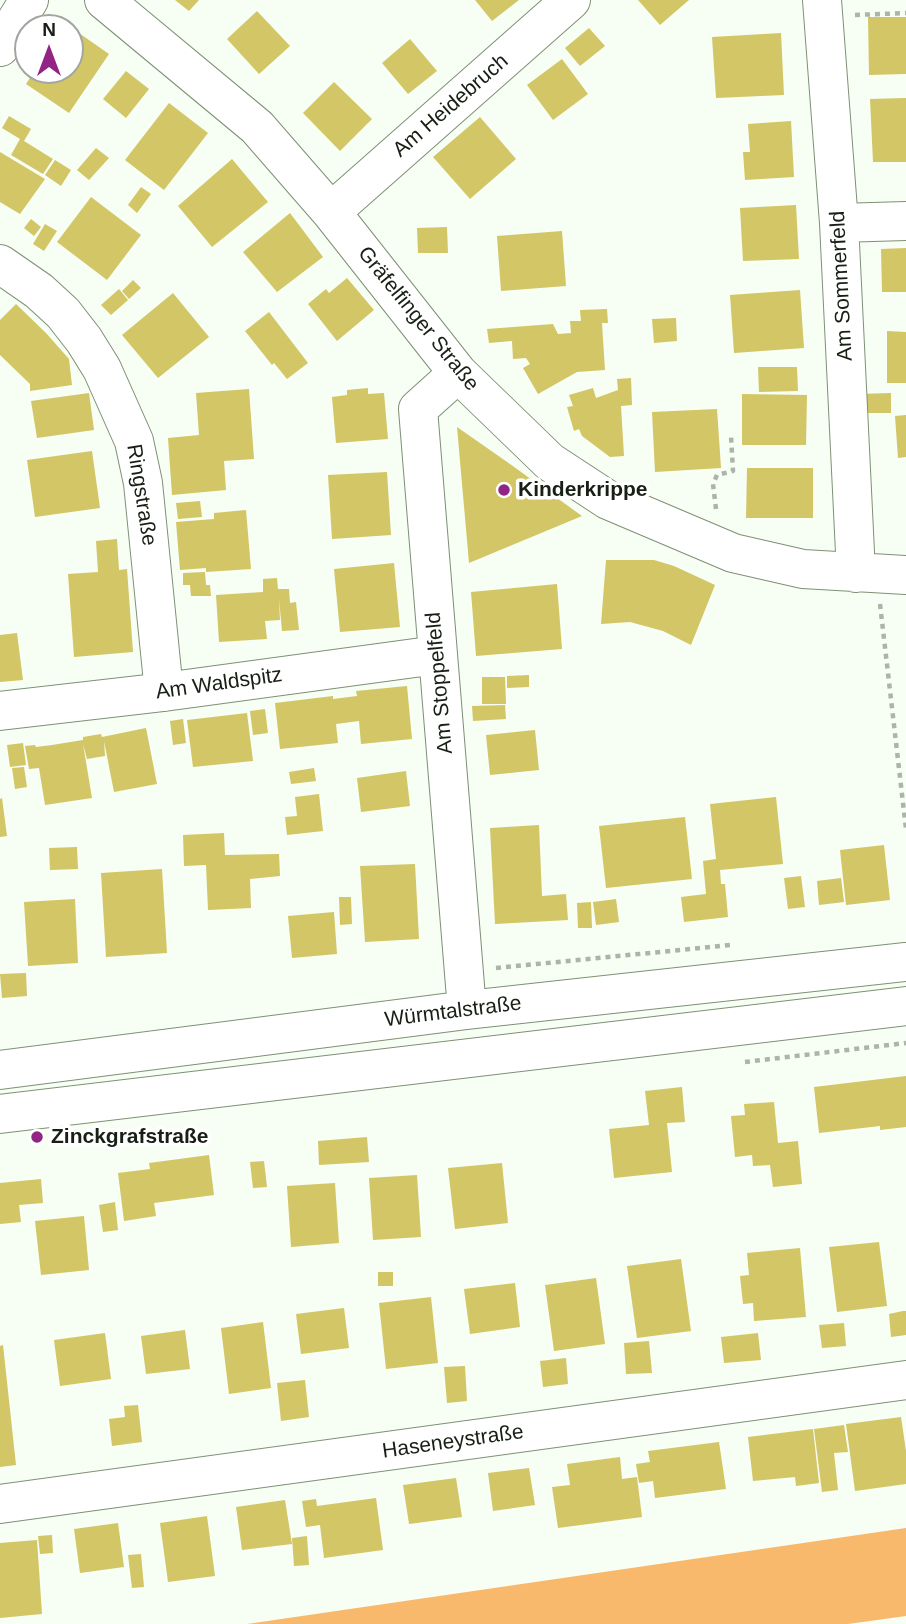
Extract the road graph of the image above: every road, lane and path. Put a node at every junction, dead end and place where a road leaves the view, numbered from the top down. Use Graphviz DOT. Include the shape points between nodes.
graph roads {
  1 [pos="29,0"];
  2 [pos="104,0"];
  3 [pos="571,0"];
  4 [pos="823,8"];
  5 [pos="906,13"];
  6 [pos="0,47"];
  7 [pos="331,212"];
  8 [pos="906,221"];
  9 [pos="839,223"];
  10 [pos="0,264"];
  11 [pos="458,373"];
  12 [pos="731,436"];
  13 [pos="719,548"];
  14 [pos="879,574"];
  15 [pos="437,655"];
  16 [pos="164,692"];
  17 [pos="0,711"];
  18 [pos="906,829"];
  19 [pos="743,943"];
  20 [pos="906,962"];
  21 [pos="464,972"];
  22 [pos="906,1006"];
  23 [pos="467,1010"];
  24 [pos="0,1070"];
  25 [pos="0,1114"];
  26 [pos="906,1380"];
  27 [pos="0,1504"];
  1 -- 6 [label="street"];
  2 -- 7 [label="street, Gräfelfinger Straße" via="257,127"];
  3 -- 7 [label="street, Am Heidebruch"];
  4 -- 5 [label="path"];
  4 -- 9 [label="street, Am Sommerfeld"];
  7 -- 11 [label="street, Gräfelfinger Straße"];
  8 -- 9 [label="street"];
  9 -- 14 [label="street, Am Sommerfeld"];
  10 -- 16 [label="street, Ringstraße" via="39,290 77,331 102,369 134,441 143,483"];
  11 -- 13 [label="street, Gräfelfinger Straße" via="550,462 608,500"];
  11 -- 15 [label="street, Am Stoppelfeld" via="418,409"];
  12 -- 13 [label="path" via="733,471 717,475 713,484"];
  13 -- 14 [label="street, Gräfelfinger Straße" via="803,569"];
  14 -- 18 [label="path"];
  15 -- 16 [label="street, Am Waldspitz"];
  15 -- 21 [label="street, Am Stoppelfeld"];
  16 -- 17 [label="street, Am Waldspitz"];
  19 -- 21 [label="path"];
  20 -- 23 [label="street, Würmtalstraße"];
  21 -- 23 [label="street, Am Stoppelfeld"];
  22 -- 25 [label="street"];
  23 -- 24 [label="street, Würmtalstraße"];
  26 -- 27 [label="street, Haseneystraße"];
}
